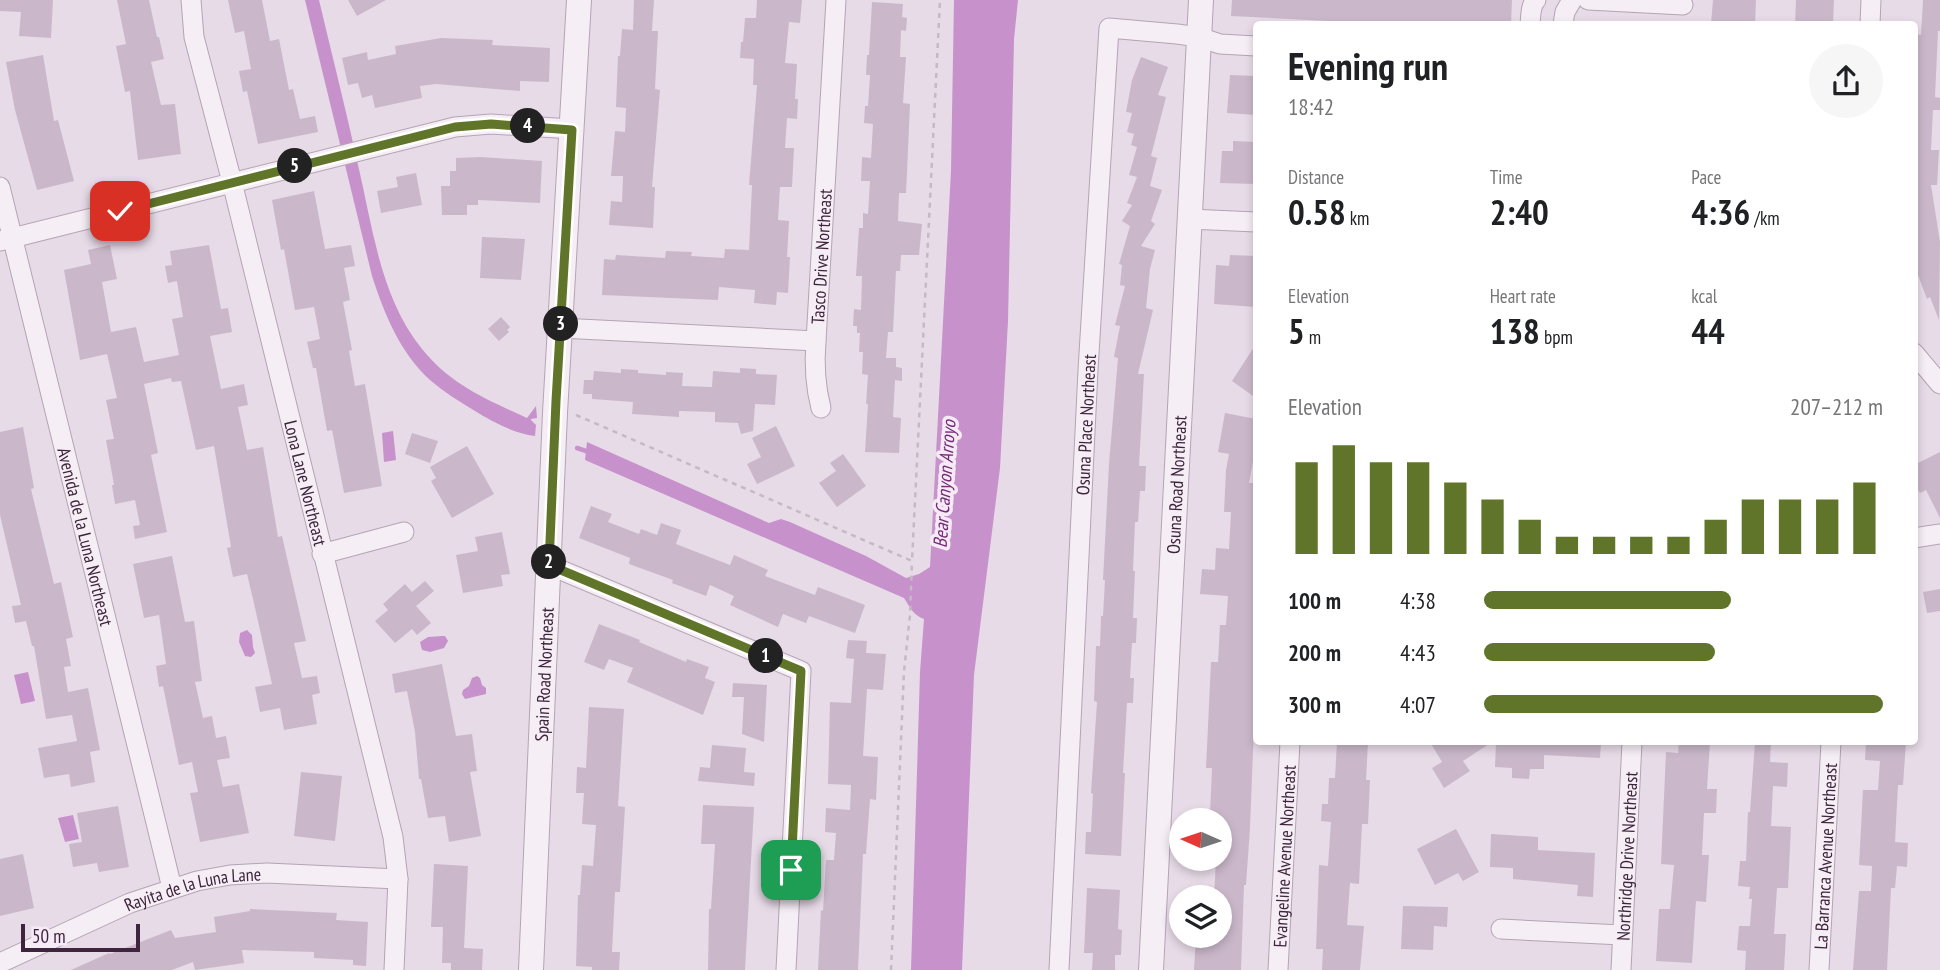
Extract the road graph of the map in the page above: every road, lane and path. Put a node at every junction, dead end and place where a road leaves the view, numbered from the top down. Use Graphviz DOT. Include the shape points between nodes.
graph roads {
  1 [pos="191,0"];
  2 [pos="579,0"];
  3 [pos="835,0"];
  4 [pos="940,0"];
  5 [pos="1201,0"];
  6 [pos="1536,0"];
  7 [pos="1572,0"];
  8 [pos="1588,0"];
  9 [pos="1871,0"];
  10 [pos="1683,2"];
  11 [pos="1530,21"];
  12 [pos="1564,21"];
  13 [pos="1682,21"];
  14 [pos="1870,21"];
  15 [pos="1199,37"];
  16 [pos="1253,46"];
  17 [pos="572,130"];
  18 [pos="232,182"];
  19 [pos="0,187"];
  20 [pos="1189,219"];
  21 [pos="1253,222"];
  22 [pos="7,239"];
  23 [pos="561,328"];
  24 [pos="816,341"];
  25 [pos="1918,358"];
  26 [pos="1940,384"];
  27 [pos="556,407"];
  28 [pos="821,408"];
  29 [pos="404,532"];
  30 [pos="1940,534"];
  31 [pos="1918,537"];
  32 [pos="322,554"];
  33 [pos="912,561"];
  34 [pos="549,565"];
  35 [pos="1290,745"];
  36 [pos="1632,745"];
  37 [pos="1831,745"];
  38 [pos="398,879"];
  39 [pos="172,888"];
  40 [pos="1501,929"];
  41 [pos="1622,934"];
  42 [pos="0,963"];
  43 [pos="394,970"];
  44 [pos="531,970"];
  45 [pos="786,970"];
  46 [pos="891,970"];
  47 [pos="1059,970"];
  48 [pos="1151,970"];
  49 [pos="1278,970"];
  50 [pos="1621,970"];
  51 [pos="1819,970"];
  1 -- 18 [label="street, Lona Lane Northeast" via="194,37"];
  2 -- 17 [label="street, Spain Road Northeast"];
  3 -- 24 [label="street, Tasco Drive Northeast"];
  4 -- 33 [label="path"];
  5 -- 15 [label="street, Osuna Road Northeast"];
  6 -- 11 [label="street"];
  7 -- 12 [label="street"];
  8 -- 10 [label="street"];
  9 -- 14 [label="street"];
  10 -- 13 [label="street"];
  15 -- 16 [label="street, Osuna Place Northeast" via="1220,44"];
  15 -- 20 [label="street, Osuna Road Northeast"];
  15 -- 47 [label="street, Osuna Place Northeast" via="1109,29"];
  17 -- 18 [label="street" via="491,124 455,127"];
  17 -- 23 [label="street, Spain Road Northeast"];
  18 -- 22 [label="street"];
  18 -- 32 [label="street, Lona Lane Northeast"];
  19 -- 22 [label="street, Avenida de la Luna Northeast"];
  20 -- 21 [label="street"];
  20 -- 48 [label="street, Osuna Road Northeast"];
  22 -- 39 [label="street, Avenida de la Luna Northeast"];
  23 -- 24 [label="street, Tasco Drive Northeast"];
  23 -- 27 [label="street, Spain Road Northeast"];
  24 -- 28 [label="street" via="815,388"];
  25 -- 26 [label="street"];
  27 -- 33 [label="path"];
  27 -- 34 [label="street, Spain Road Northeast"];
  29 -- 32 [label="street"];
  30 -- 31 [label="street"];
  32 -- 38 [label="street, Lona Lane Northeast" via="393,837"];
  33 -- 46 [label="path"];
  34 -- 44 [label="street, Spain Road Northeast"];
  34 -- 45 [label="street" via="801,671"];
  35 -- 49 [label="street, Evangeline Avenue Northeast"];
  36 -- 41 [label="street, Northridge Drive Northeast"];
  37 -- 51 [label="street, La Barranca Avenue Northeast"];
  38 -- 39 [label="street, Rayita de la Luna Lane" via="267,873 230,875"];
  38 -- 43 [label="street, Lona Lane Northeast"];
  39 -- 42 [label="street, Rayita de la Luna Lane"];
  40 -- 41 [label="street"];
  41 -- 50 [label="street, Northridge Drive Northeast"];
}
